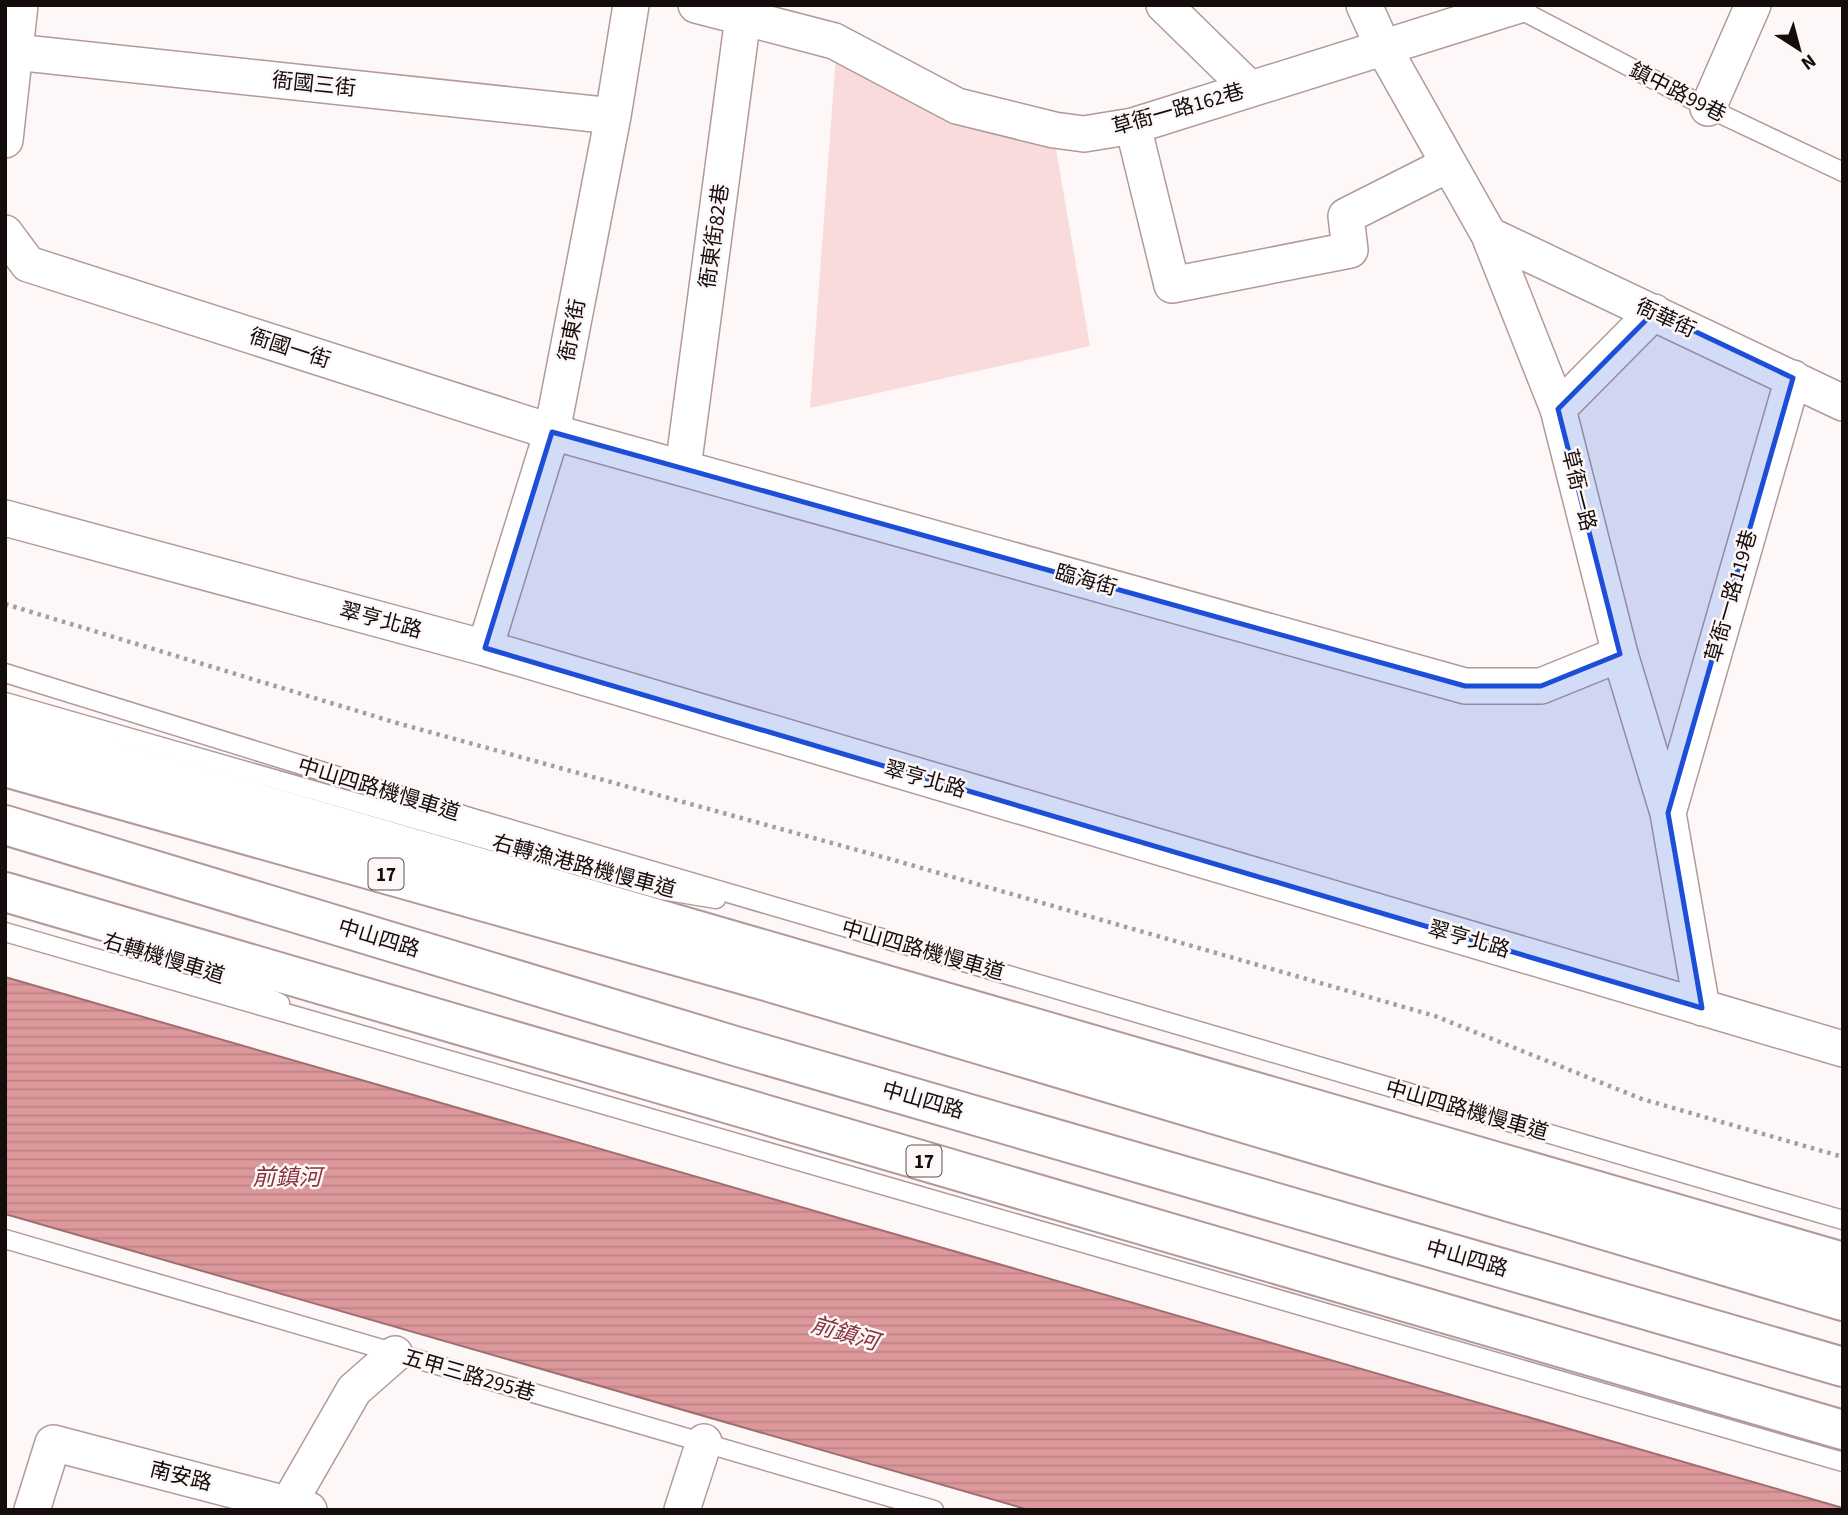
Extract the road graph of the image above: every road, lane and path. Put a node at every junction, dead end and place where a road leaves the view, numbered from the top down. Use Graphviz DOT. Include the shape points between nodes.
graph roads {
  1 [pos="20,5"];
  2 [pos="631,5"];
  3 [pos="696,5"];
  4 [pos="1164,5"];
  5 [pos="1364,5"];
  6 [pos="1753,5"];
  7 [pos="1517,6"];
  8 [pos="746,11"];
  9 [pos="1428,20"];
  10 [pos="1383,47"];
  11 [pos="15,52"];
  12 [pos="1250,89"];
  13 [pos="1708,108"];
  14 [pos="613,116"];
  15 [pos="1133,126"];
  16 [pos="5,140"];
  17 [pos="1449,164"];
  18 [pos="1843,172"];
  19 [pos="5,233"];
  20 [pos="1489,234"];
  21 [pos="1654,312"];
  22 [pos="1794,378"];
  23 [pos="1843,403"];
  24 [pos="1559,409"];
  25 [pos="552,432"];
  26 [pos="683,468"];
  27 [pos="5,518"];
  28 [pos="5,604"];
  29 [pos="485,649"];
  30 [pos="1620,654"];
  31 [pos="5,673"];
  32 [pos="5,702"];
  33 [pos="5,730"];
  34 [pos="5,767"];
  35 [pos="1668,813"];
  36 [pos="5,825"];
  37 [pos="5,892"];
  38 [pos="802,914"];
  39 [pos="5,932"];
  40 [pos="125,946"];
  41 [pos="1702,1008"];
  42 [pos="315,1022"];
  43 [pos="1843,1049"];
  44 [pos="1843,1157"];
  45 [pos="1843,1220"];
  46 [pos="5,1239"];
  47 [pos="1843,1262"];
  48 [pos="1843,1301"];
  49 [pos="395,1354"];
  50 [pos="1843,1367"];
  51 [pos="1843,1430"];
  52 [pos="704,1442"];
  53 [pos="1843,1462"];
  54 [pos="294,1507"];
  55 [pos="32,1510"];
  56 [pos="682,1510"];
  57 [pos="934,1510"];
  1 -- 11 [label="street"];
  2 -- 14 [label="street, 衙東街"];
  3 -- 8 [label="street, 草衙一路162巷"];
  4 -- 12 [label="street"];
  5 -- 10 [label="street, 草衙一路"];
  6 -- 13 [label="street"];
  7 -- 9 [label="street, 草衙一路162巷"];
  7 -- 13 [label="lane, 鎮中路99巷"];
  8 -- 15 [label="street, 草衙一路162巷" via="834,41 957,106 1084,134"];
  8 -- 26 [label="street, 衙東街82巷"];
  9 -- 10 [label="street, 草衙一路162巷"];
  10 -- 12 [label="street, 草衙一路162巷"];
  10 -- 17 [label="street, 草衙一路"];
  11 -- 14 [label="street, 衙國三街"];
  11 -- 16 [label="street"];
  12 -- 15 [label="street, 草衙一路162巷"];
  13 -- 18 [label="lane, 鎮中路99巷"];
  14 -- 25 [label="street, 衙東街"];
  15 -- 17 [label="street" via="1172,285 1350,250 1346,216"];
  17 -- 20 [label="street, 草衙一路"];
  19 -- 25 [label="street, 衙國一街" via="28,264"];
  20 -- 21 [label="street, 衙華街"];
  20 -- 24 [label="street, 草衙一路"];
  21 -- 22 [label="street, 衙華街"];
  21 -- 24 [label="street"];
  22 -- 23 [label="street, 衙華街"];
  22 -- 35 [label="street, 草衙一路119巷"];
  24 -- 30 [label="street, 草衙一路"];
  25 -- 26 [label="street, 臨海街"];
  25 -- 29 [label="street, 衙東街"];
  26 -- 30 [label="street, 臨海街" via="1465,686 1541,686"];
  27 -- 29 [label="street, 翠亨北路"];
  28 -- 44 [label="path" via="397,723 897,860 1435,1016 1642,1099"];
  29 -- 41 [label="street, 翠亨北路"];
  30 -- 35 [label="street, 草衙一路"];
  31 -- 38 [label="lane, 中山四路機慢車道"];
  32 -- 38 [label="lane, 右轉漁港路機慢車道" via="662,890"];
  33 -- 47 [label="main road, 17"];
  34 -- 48 [label="main road, 17" via="779,985"];
  35 -- 41 [label="street, 草衙一路"];
  36 -- 50 [label="main road, 中山四路" via="735,1046"];
  37 -- 51 [label="main road, 17"];
  38 -- 45 [label="lane, 中山四路機慢車道"];
  39 -- 42 [label="lane"];
  40 -- 42 [label="lane, 右轉機慢車道" via="219,972"];
  41 -- 43 [label="street, 翠亨北路"];
  42 -- 53 [label="lane"];
  46 -- 49 [label="lane, 五甲三路295巷"];
  49 -- 52 [label="lane, 五甲三路295巷"];
  49 -- 54 [label="street" via="354,1390"];
  52 -- 56 [label="street"];
  52 -- 57 [label="lane, 五甲三路295巷"];
  54 -- 55 [label="street, 南安路" via="53,1443"];
}
